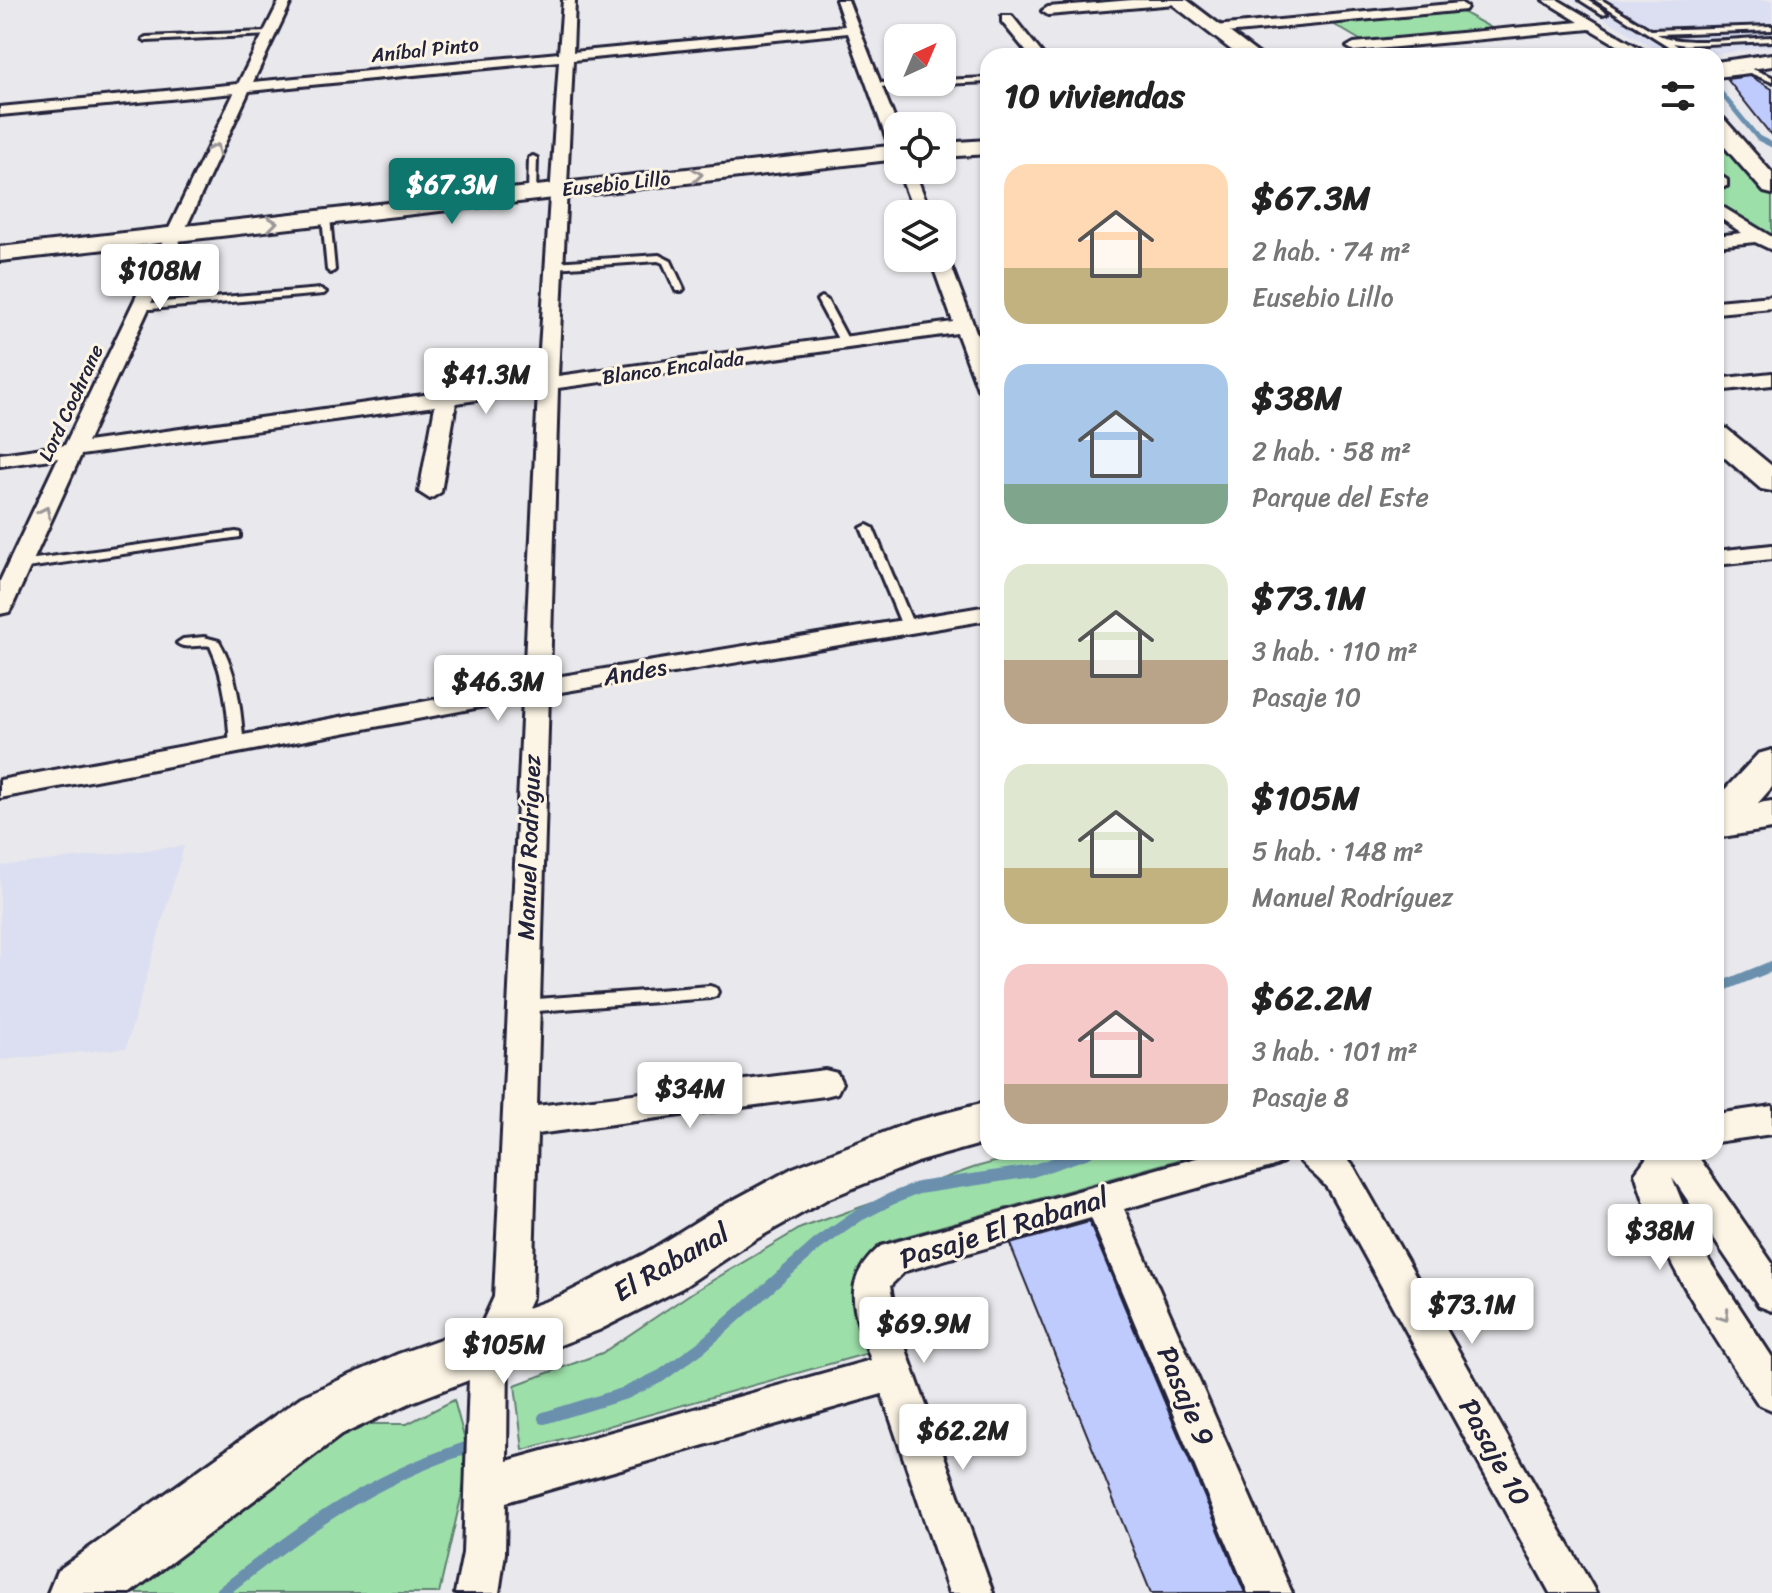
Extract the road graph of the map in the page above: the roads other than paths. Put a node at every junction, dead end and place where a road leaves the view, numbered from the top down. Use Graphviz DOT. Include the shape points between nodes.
graph roads {
  1 [pos="286,0"];
  2 [pos="569,0"];
  3 [pos="842,0"];
  4 [pos="1176,0"];
  5 [pos="1549,0"];
  6 [pos="1583,0"];
  7 [pos="1598,0"];
  8 [pos="1466,10"];
  9 [pos="1048,11"];
  10 [pos="1007,19"];
  11 [pos="1315,20"];
  12 [pos="1593,25"];
  13 [pos="1772,28"];
  14 [pos="853,29"];
  15 [pos="1215,30"];
  16 [pos="1649,32"];
  17 [pos="1505,33"];
  18 [pos="268,34"];
  19 [pos="146,39"];
  20 [pos="1660,39"];
  21 [pos="1770,42"];
  22 [pos="1354,47"];
  23 [pos="1031,48"];
  24 [pos="1240,48"];
  25 [pos="1632,48"];
  26 [pos="1659,48"];
  27 [pos="1675,48"];
  28 [pos="564,56"];
  29 [pos="1724,57"];
  30 [pos="1772,60"];
  31 [pos="1724,68"];
  32 [pos="1745,68"];
  33 [pos="1724,73"];
  34 [pos="980,80"];
  35 [pos="1772,80"];
  36 [pos="875,85"];
  37 [pos="245,87"];
  38 [pos="0,111"];
  39 [pos="885,112"];
  40 [pos="1724,133"];
  41 [pos="980,148"];
  42 [pos="956,149"];
  43 [pos="884,152"];
  44 [pos="533,158"];
  45 [pos="1772,187"];
  46 [pos="545,191"];
  47 [pos="1724,213"];
  48 [pos="326,217"];
  49 [pos="173,234"];
  50 [pos="1724,241"];
  51 [pos="1765,241"];
  52 [pos="0,254"];
  53 [pos="554,265"];
  54 [pos="331,270"];
  55 [pos="944,272"];
  56 [pos="679,289"];
  57 [pos="321,292"];
  58 [pos="822,300"];
  59 [pos="1772,302"];
  60 [pos="1724,306"];
  61 [pos="139,307"];
  62 [pos="964,326"];
  63 [pos="845,343"];
  64 [pos="980,368"];
  65 [pos="1772,379"];
  66 [pos="1724,384"];
  67 [pos="548,385"];
  68 [pos="446,399"];
  69 [pos="1724,441"];
  70 [pos="75,449"];
  71 [pos="0,460"];
  72 [pos="1767,473"];
  73 [pos="430,492"];
  74 [pos="867,528"];
  75 [pos="236,535"];
  76 [pos="1772,552"];
  77 [pos="1724,557"];
  78 [pos="20,565"];
  79 [pos="0,607"];
  80 [pos="980,614"];
  81 [pos="908,626"];
  82 [pos="183,643"];
  83 [pos="535,690"];
  84 [pos="237,747"];
  85 [pos="1772,763"];
  86 [pos="0,789"];
  87 [pos="1772,815"];
  88 [pos="1724,817"];
  89 [pos="1724,822"];
  90 [pos="710,992"];
  91 [pos="523,1006"];
  92 [pos="825,1083"];
  93 [pos="521,1120"];
  94 [pos="1772,1120"];
  95 [pos="980,1124"];
  96 [pos="1724,1127"];
  97 [pos="1241,1160"];
  98 [pos="1325,1160"];
  99 [pos="1667,1160"];
  100 [pos="1680,1160"];
  101 [pos="1101,1198"];
  102 [pos="1772,1294"];
  103 [pos="489,1349"];
  104 [pos="894,1372"];
  105 [pos="1772,1391"];
  106 [pos="487,1487"];
  107 [pos="79,1593"];
  108 [pos="477,1593"];
  109 [pos="971,1593"];
  110 [pos="1270,1593"];
  111 [pos="1574,1593"];
  1 -- 18 [label="street, Lord Cochrane"];
  2 -- 28 [label="street, Manuel Rodríguez"];
  3 -- 14 [label="street"];
  4 -- 9 [label="street"];
  4 -- 15 [label="street"];
  5 -- 12 [label="street"];
  6 -- 26 [label="lane"];
  7 -- 16 [label="lane"];
  8 -- 11 [label="street"];
  8 -- 17 [label="street"];
  10 -- 23 [label="street"];
  11 -- 15 [label="street"];
  11 -- 22 [label="street"];
  12 -- 17 [label="street"];
  12 -- 25 [label="street"];
  13 -- 16 [label="lane"];
  14 -- 28 [label="street, Aníbal Pinto"];
  14 -- 36 [label="street"];
  15 -- 24 [label="street"];
  16 -- 20 [label="lane"];
  17 -- 22 [label="street"];
  18 -- 19 [label="lane"];
  18 -- 37 [label="street, Lord Cochrane"];
  20 -- 21 [label="lane"];
  20 -- 27 [label="lane"];
  21 -- 29 [label="street"];
  28 -- 37 [label="street, Aníbal Pinto"];
  28 -- 46 [label="street, Manuel Rodríguez"];
  30 -- 32 [label="street"];
  31 -- 32 [label="street"];
  32 -- 33 [label="lane"];
  32 -- 35 [label="lane"];
  34 -- 36 [label="lane"];
  36 -- 39 [label="street"];
  37 -- 38 [label="street, Aníbal Pinto"];
  49 -- 37 [label="street, Lord Cochrane, one-way"];
  40 -- 45 [label="street"];
  41 -- 42 [label="street"];
  46 -- 43 [label="street, Eusebio Lillo, one-way"];
  44 -- 46 [label="lane"];
  46 -- 48 [label="street, Eusebio Lillo"];
  46 -- 53 [label="street, Manuel Rodríguez"];
  47 -- 51 [label="street"];
  49 -- 48 [label="street, Eusebio Lillo, one-way"];
  48 -- 54 [label="lane"];
  49 -- 52 [label="street, Eusebio Lillo"];
  49 -- 61 [label="street, Lord Cochrane"];
  50 -- 51 [label="street"];
  53 -- 56 [label="lane" via="659,258 667,261"];
  53 -- 67 [label="street, Manuel Rodríguez"];
  55 -- 62 [label="street"];
  57 -- 61 [label="lane"];
  58 -- 63 [label="lane"];
  59 -- 60 [label="street"];
  61 -- 70 [label="street, Lord Cochrane"];
  62 -- 63 [label="street, Blanco Encalada"];
  62 -- 64 [label="street"];
  63 -- 67 [label="street, Blanco Encalada"];
  65 -- 66 [label="street"];
  67 -- 68 [label="street, Blanco Encalada"];
  67 -- 83 [label="street, Manuel Rodríguez"];
  68 -- 70 [label="street, Blanco Encalada"];
  68 -- 73 [label="street"];
  69 -- 72 [label="street"];
  70 -- 71 [label="street, Blanco Encalada"];
  78 -- 70 [label="street, Lord Cochrane, one-way"];
  74 -- 81 [label="lane"];
  75 -- 78 [label="lane"];
  76 -- 77 [label="street"];
  78 -- 79 [label="street, Lord Cochrane"];
  80 -- 81 [label="street, Andes"];
  81 -- 83 [label="street, Andes"];
  82 -- 84 [label="lane" via="215,644 233,695"];
  83 -- 84 [label="street, Andes"];
  83 -- 91 [label="street, Manuel Rodríguez"];
  84 -- 86 [label="street, Andes"];
  85 -- 88 [label="street"];
  87 -- 89 [label="street"];
  90 -- 91 [label="lane"];
  91 -- 93 [label="street, Manuel Rodríguez"];
  92 -- 93 [label="street"];
  93 -- 103 [label="street, Manuel Rodríguez" via="513,1297"];
  94 -- 96 [label="street"];
  95 -- 103 [label="street, El Rabanal" via="911,1143 811,1183 663,1271 580,1313"];
  97 -- 101 [label="street, Pasaje El Rabanal"];
  98 -- 111 [label="street, Pasaje 10" via="1341,1178"];
  99 -- 105 [label="street, one-way" via="1653,1173 1661,1206 1684,1253"];
  100 -- 102 [label="street"];
  101 -- 104 [label="street, Pasaje El Rabanal" via="894,1258 871,1284"];
  101 -- 110 [label="street, Pasaje 9"];
  103 -- 106 [label="street, Manuel Rodríguez"];
  103 -- 107 [label="street, El Rabanal" via="398,1380 321,1416"];
  104 -- 106 [label="street"];
  104 -- 109 [label="street"];
  106 -- 108 [label="street, Manuel Rodríguez"];
}
